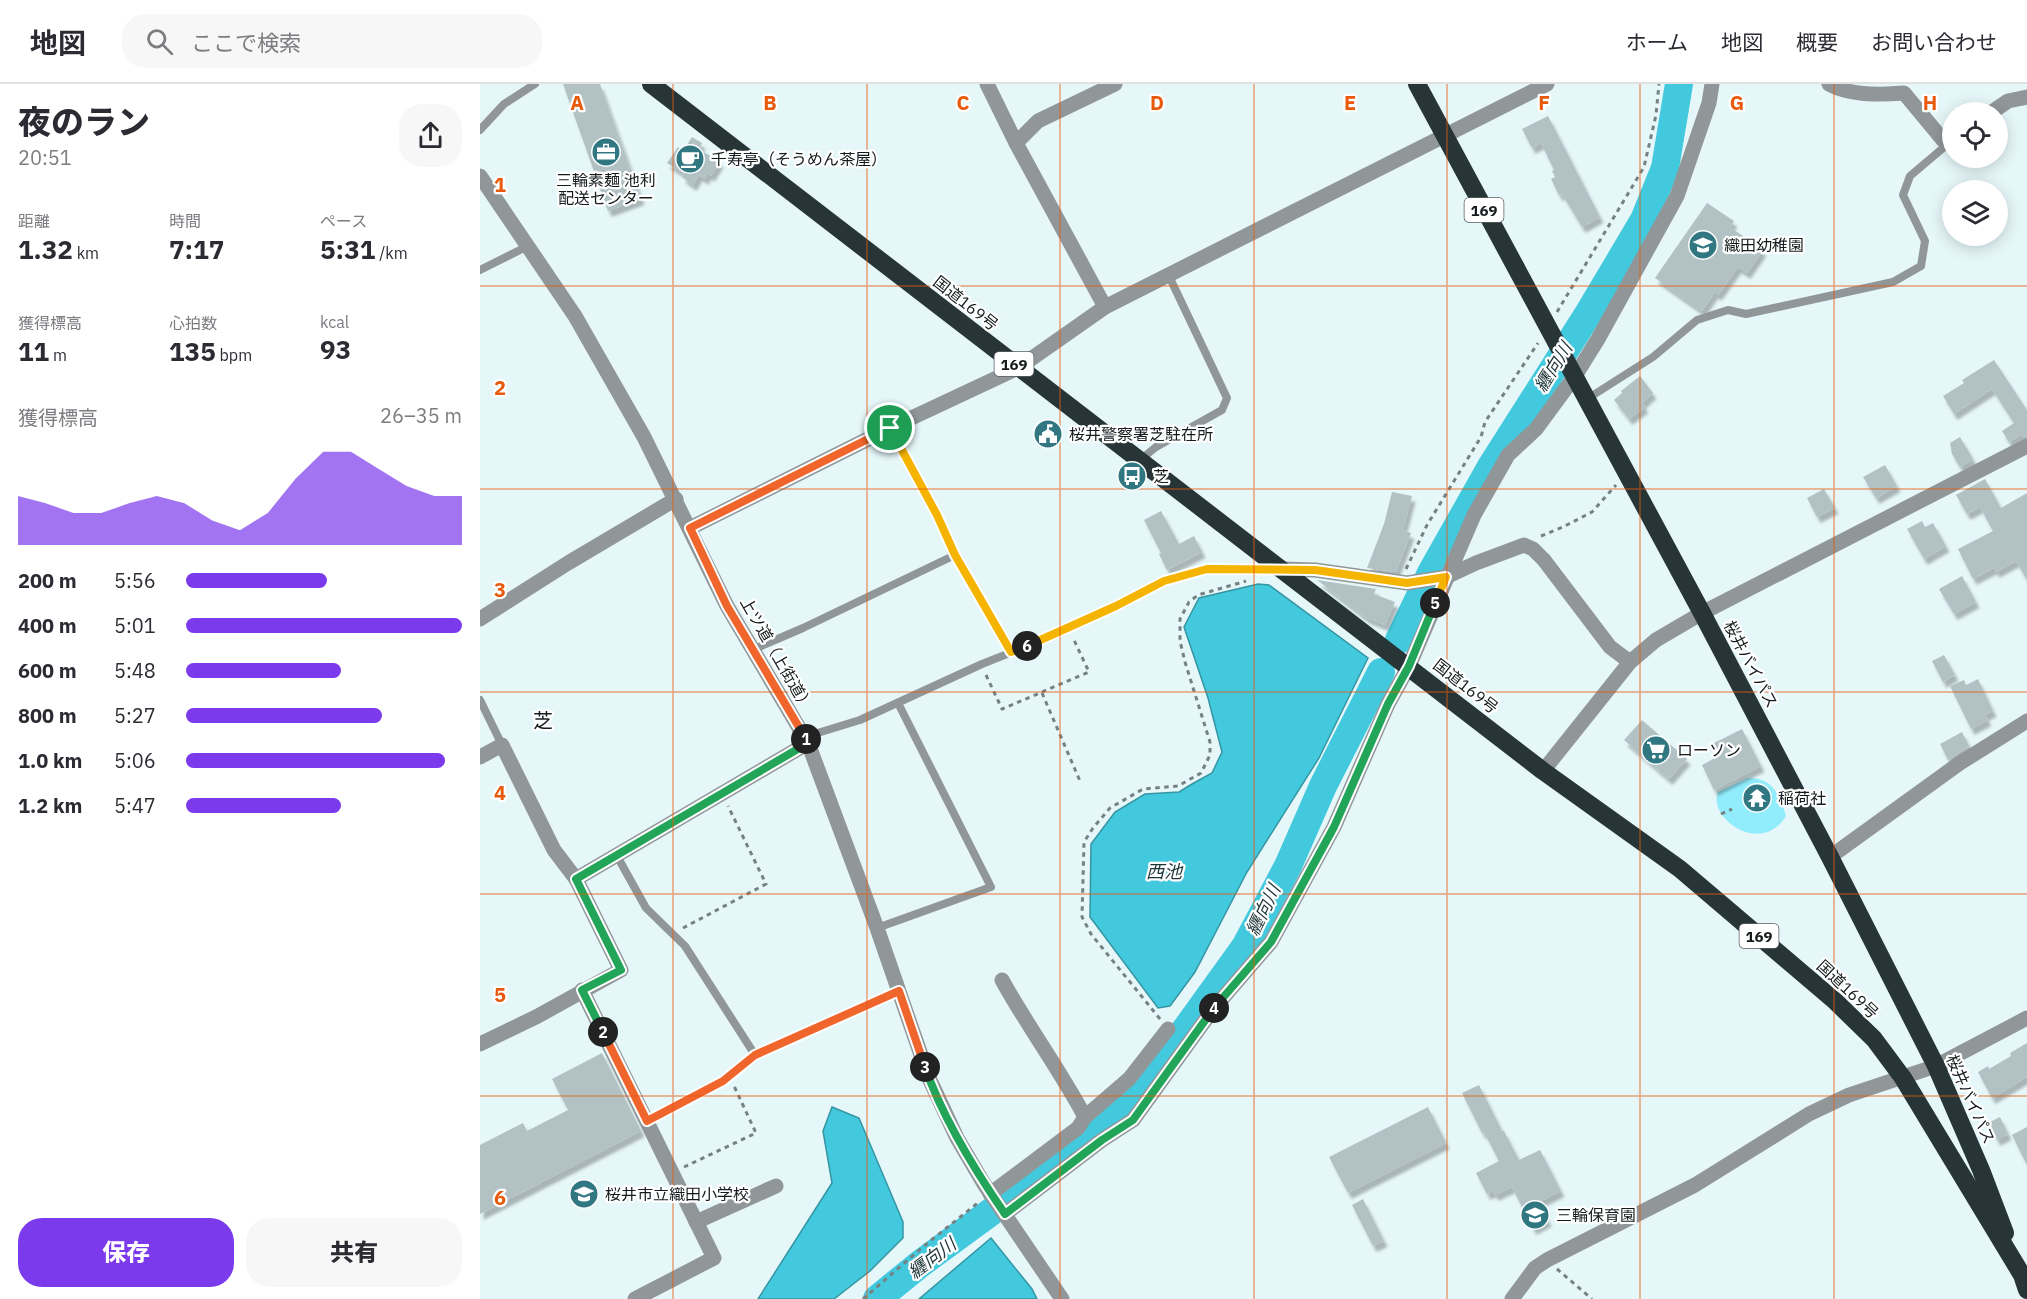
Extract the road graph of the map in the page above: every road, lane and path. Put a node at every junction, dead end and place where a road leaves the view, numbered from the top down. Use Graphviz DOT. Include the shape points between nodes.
graph roads {
  1 [pos="535,84"];
  2 [pos="651,84"];
  3 [pos="987,84"];
  4 [pos="1115,84"];
  5 [pos="1417,84"];
  6 [pos="1547,84"];
  7 [pos="1659,84"];
  8 [pos="1712,84"];
  9 [pos="1829,84"];
  10 [pos="2027,97"];
  11 [pos="2007,102"];
  12 [pos="480,130"];
  13 [pos="1445,137"];
  14 [pos="1942,139"];
  15 [pos="1016,143"];
  16 [pos="1942,149"];
  17 [pos="480,176"];
  18 [pos="528,246"];
  19 [pos="480,270"];
  20 [pos="1168,274"];
  21 [pos="1105,307"];
  22 [pos="1550,331"];
  23 [pos="1018,368"];
  24 [pos="1571,370"];
  25 [pos="1587,399"];
  26 [pos="890,428"];
  27 [pos="2027,446"];
  28 [pos="1140,460"];
  29 [pos="1627,473"];
  30 [pos="676,500"];
  31 [pos="690,528"];
  32 [pos="1524,545"];
  33 [pos="955,555"];
  34 [pos="1282,569"];
  35 [pos="1444,577"];
  36 [pos="1247,581"];
  37 [pos="1404,583"];
  38 [pos="1702,613"];
  39 [pos="480,620"];
  40 [pos="1068,628"];
  41 [pos="752,650"];
  42 [pos="1011,652"];
  43 [pos="1630,662"];
  44 [pos="982,664"];
  45 [pos="1409,666"];
  46 [pos="1042,693"];
  47 [pos="480,700"];
  48 [pos="898,703"];
  49 [pos="2027,721"];
  50 [pos="808,743"];
  51 [pos="502,745"];
  52 [pos="480,757"];
  53 [pos="1543,771"];
  54 [pos="1080,781"];
  55 [pos="722,794"];
  56 [pos="1732,808"];
  57 [pos="1721,814"];
  58 [pos="617,856"];
  59 [pos="1830,857"];
  60 [pos="576,879"];
  61 [pos="877,928"];
  62 [pos="673,934"];
  63 [pos="1002,980"];
  64 [pos="582,990"];
  65 [pos="899,991"];
  66 [pos="2027,1018"];
  67 [pos="1168,1029"];
  68 [pos="482,1039"];
  69 [pos="755,1055"];
  70 [pos="1936,1066"];
  71 [pos="729,1076"];
  72 [pos="1904,1078"];
  73 [pos="1085,1118"];
  74 [pos="647,1121"];
  75 [pos="672,1173"];
  76 [pos="776,1186"];
  77 [pos="991,1196"];
  78 [pos="1004,1213"];
  79 [pos="696,1222"];
  80 [pos="1547,1260"];
  81 [pos="2024,1282"];
  82 [pos="635,1299"];
  83 [pos="863,1299"];
  84 [pos="1062,1299"];
  85 [pos="1512,1299"];
  86 [pos="1592,1299"];
  1 -- 12 [label="lane" via="504,104"];
  2 -- 23 [label="highway, 国道169号 / 169"];
  3 -- 15 [label="street"];
  4 -- 15 [label="street" via="1038,122"];
  5 -- 13 [label="highway, 桜井バイパス / 169"];
  6 -- 13 [label="street"];
  7 -- 22 [label="path" via="1644,167"];
  8 -- 24 [label="street" via="1677,196 1598,339"];
  9 -- 14 [label="street" via="1882,95 1904,93"];
  10 -- 11 [label="street"];
  13 -- 20 [label="street"];
  13 -- 22 [label="highway, 桜井バイパス / 169"];
  15 -- 21 [label="street"];
  16 -- 25 [label="lane" via="1910,176 1903,195 1924,241 1921,266 1893,282 1746,314 1728,310 1697,320 1653,357"];
  17 -- 18 [label="street, 上ツ道（上街道）"];
  18 -- 19 [label="lane"];
  18 -- 30 [label="street, 上ツ道（上街道）" via="581,326"];
  20 -- 21 [label="street"];
  20 -- 28 [label="lane" via="1227,404"];
  21 -- 23 [label="street"];
  22 -- 24 [label="highway, 桜井バイパス / 169"];
  22 -- 37 [label="path" via="1485,422 1482,437 1427,525"];
  23 -- 26 [label="street"];
  23 -- 28 [label="highway, 国道169号 / 169"];
  24 -- 25 [label="highway, 桜井バイパス / 169"];
  24 -- 35 [label="street" via="1536,429 1508,456"];
  25 -- 29 [label="highway, 桜井バイパス / 169"];
  26 -- 31 [label="street"];
  26 -- 33 [label="lane"];
  27 -- 38 [label="street"];
  28 -- 34 [label="highway, 国道169号 / 169"];
  29 -- 32 [label="path" via="1592,512"];
  29 -- 38 [label="highway, 桜井バイパス / 169"];
  30 -- 31 [label="street, 上ツ道（上街道）"];
  30 -- 39 [label="street" via="568,562"];
  31 -- 41 [label="street, 上ツ道（上街道）"];
  32 -- 35 [label="street"];
  32 -- 43 [label="street" via="1544,560 1610,647"];
  33 -- 41 [label="lane"];
  33 -- 42 [label="lane"];
  34 -- 37 [label="street"];
  34 -- 40 [label="lane" via="1207,569 1174,578"];
  34 -- 45 [label="highway, 国道169号 / 169"];
  35 -- 37 [label="street"];
  35 -- 45 [label="street"];
  36 -- 67 [label="path" via="1198,595 1180,619 1180,641 1210,742 1210,755 1201,773 1178,786 1143,789 1110,808 1084,842 1082,917 1090,934"];
  38 -- 43 [label="street" via="1656,640"];
  38 -- 59 [label="highway, 桜井バイパス / 169"];
  40 -- 42 [label="lane"];
  40 -- 46 [label="path" via="1089,672"];
  41 -- 50 [label="street, 上ツ道（上街道）"];
  42 -- 44 [label="lane"];
  43 -- 53 [label="street"];
  44 -- 46 [label="path" via="1002,710"];
  44 -- 48 [label="lane"];
  45 -- 53 [label="highway, 国道169号 / 169"];
  45 -- 78 [label="street" via="1334,827 1271,942 1214,1008 1133,1120"];
  46 -- 54 [label="path"];
  47 -- 51 [label="lane"];
  48 -- 50 [label="lane" via="811,735"];
  48 -- 61 [label="lane" via="991,887"];
  49 -- 59 [label="street" via="1960,763"];
  50 -- 55 [label="street"];
  50 -- 61 [label="street, 上ツ道（上街道）"];
  51 -- 52 [label="street"];
  51 -- 60 [label="street" via="554,850"];
  53 -- 72 [label="highway, 国道169号 / 169" via="1680,869 1835,1001 1874,1039"];
  55 -- 58 [label="street"];
  55 -- 62 [label="path" via="766,884"];
  56 -- 57 [label="path"];
  58 -- 60 [label="street"];
  58 -- 62 [label="lane" via="646,908"];
  59 -- 70 [label="highway, 桜井バイパス / 169"];
  60 -- 64 [label="street" via="621,970"];
  61 -- 65 [label="street, 上ツ道（上街道）"];
  62 -- 69 [label="lane" via="685,946"];
  63 -- 73 [label="street"];
  64 -- 68 [label="street" via="536,1017"];
  64 -- 74 [label="street"];
  65 -- 69 [label="lane"];
  65 -- 77 [label="street, 上ツ道（上街道）" via="929,1078 957,1138"];
  66 -- 70 [label="street"];
  67 -- 73 [label="street" via="1129,1079"];
  69 -- 71 [label="lane"];
  70 -- 72 [label="street"];
  70 -- 81 [label="highway, 桜井バイパス / 169"];
  71 -- 74 [label="lane"];
  71 -- 75 [label="path" via="756,1133"];
  72 -- 80 [label="street" via="1849,1095 1809,1114 1695,1185"];
  72 -- 81 [label="highway, 国道169号 / 169"];
  73 -- 77 [label="street" via="1078,1128"];
  74 -- 75 [label="street"];
  75 -- 79 [label="street"];
  76 -- 79 [label="street"];
  77 -- 78 [label="street, 上ツ道（上街道）"];
  77 -- 83 [label="path" via="924,1246"];
  78 -- 84 [label="street, 上ツ道（上街道）"];
  79 -- 82 [label="street" via="714,1258"];
  80 -- 85 [label="street" via="1534,1268"];
  80 -- 86 [label="path"];
}
